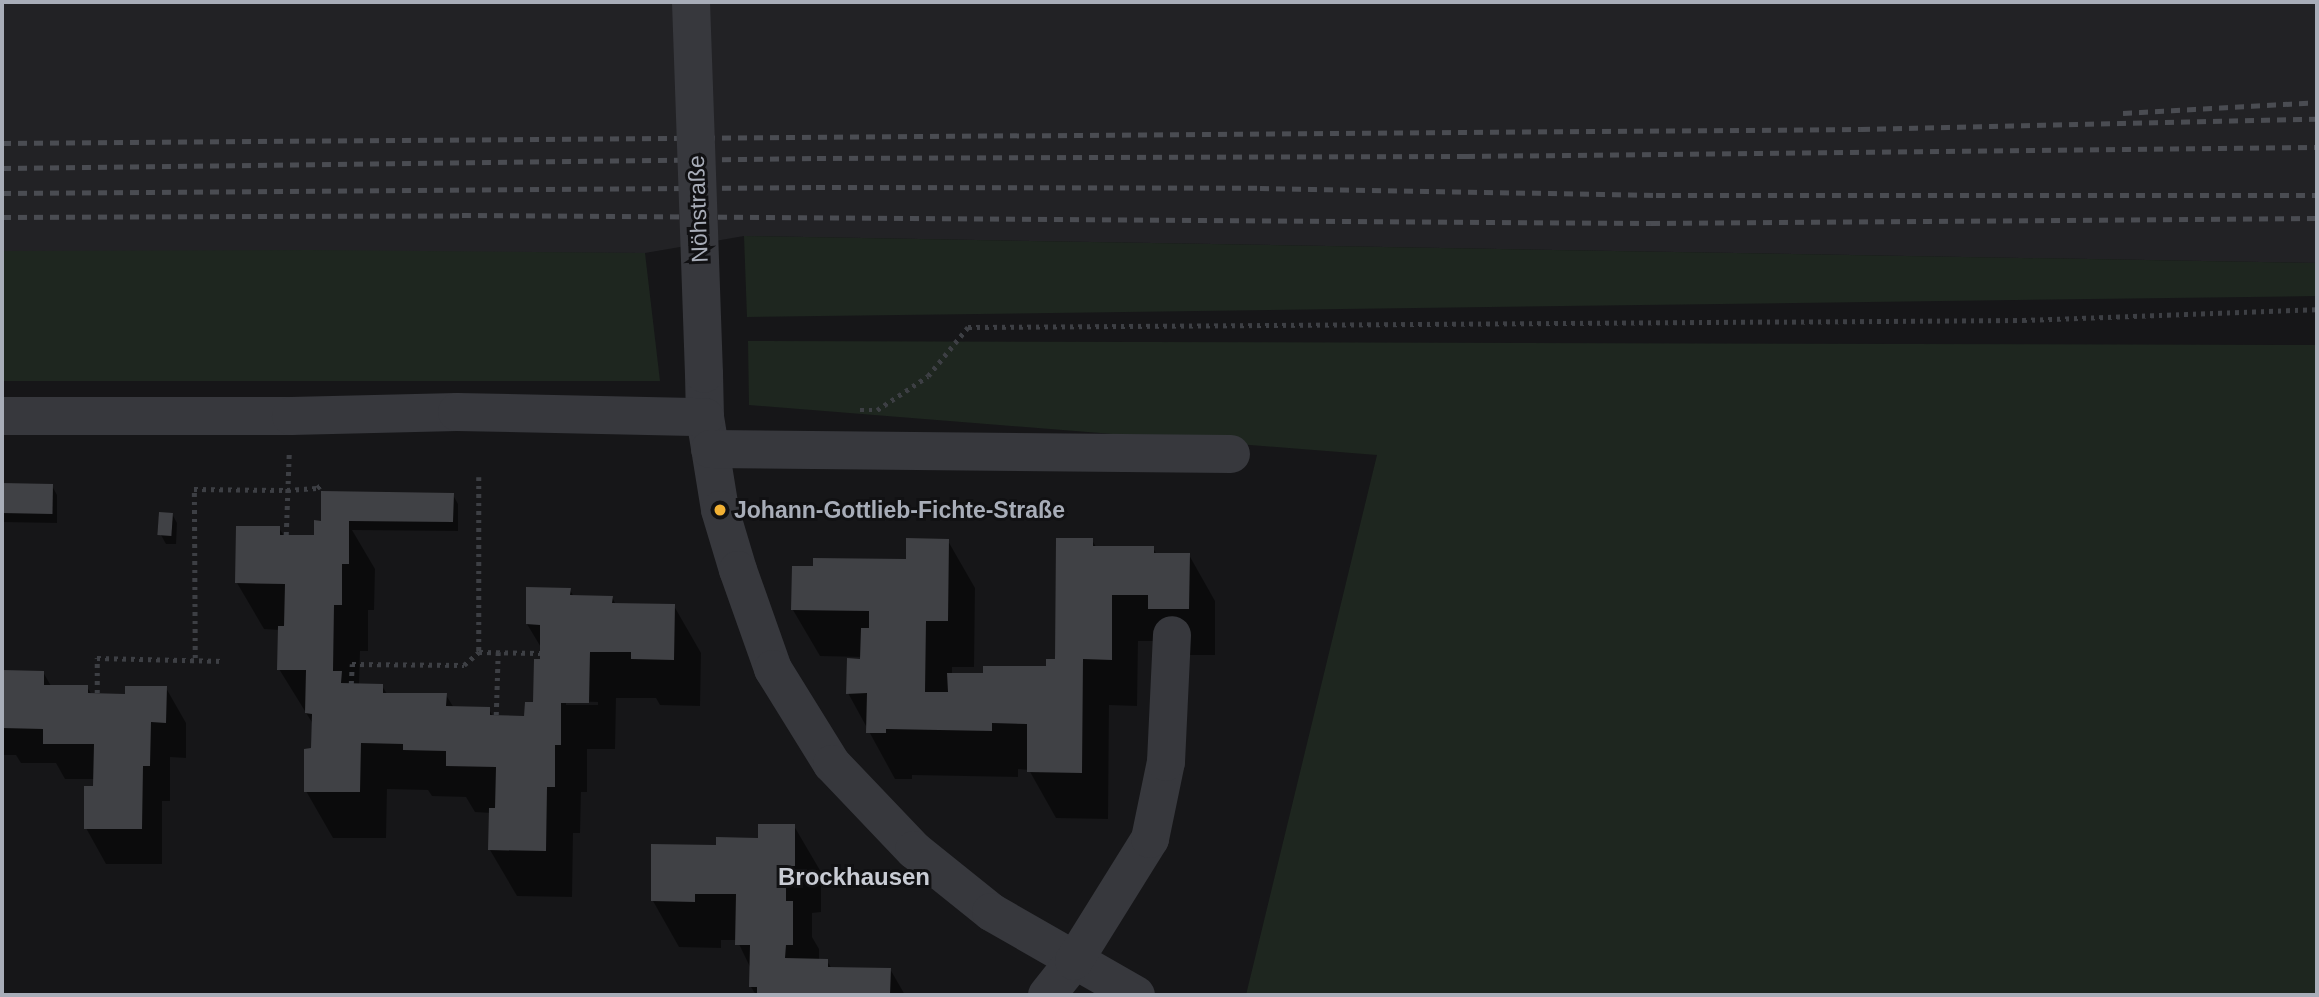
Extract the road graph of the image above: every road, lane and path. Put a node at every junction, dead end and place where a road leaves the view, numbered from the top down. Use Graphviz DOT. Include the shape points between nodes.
graph roads {
  1 [pos="691,2"];
  2 [pos="2317,309"];
  3 [pos="851,411"];
  4 [pos="2,416"];
  5 [pos="291,416"];
  6 [pos="708,433"];
  7 [pos="1231,454"];
  8 [pos="479,477"];
  9 [pos="321,485"];
  10 [pos="287,490"];
  11 [pos="286,535"];
  12 [pos="1172,635"];
  13 [pos="479,652"];
  14 [pos="498,652"];
  15 [pos="540,653"];
  16 [pos="195,658"];
  17 [pos="224,660"];
  18 [pos="351,684"];
  19 [pos="97,693"];
  20 [pos="496,715"];
  21 [pos="1074,961"];
  22 [pos="1047,995"];
  23 [pos="1136,995"];
  1 -- 6 [label="street, Nöhstraße, bridge"];
  2 -- 3 [label="path" via="2023,320 968,327 928,376 877,410"];
  4 -- 5 [label="street"];
  5 -- 6 [label="street" via="457,412"];
  5 -- 10 [label="path"];
  6 -- 7 [label="street"];
  6 -- 21 [label="street, Nöhstraße" via="720,510 774,669 832,765 923,858 991,912"];
  8 -- 13 [label="path"];
  9 -- 10 [label="path"];
  10 -- 11 [label="path"];
  10 -- 16 [label="path" via="194,489"];
  12 -- 21 [label="street" via="1166,762 1150,839"];
  13 -- 14 [label="path"];
  13 -- 18 [label="path" via="464,665 352,664"];
  14 -- 15 [label="path"];
  14 -- 20 [label="path"];
  16 -- 17 [label="path"];
  16 -- 19 [label="path" via="97,658"];
  21 -- 22 [label="street"];
  21 -- 23 [label="street, Nöhstraße"];
}
